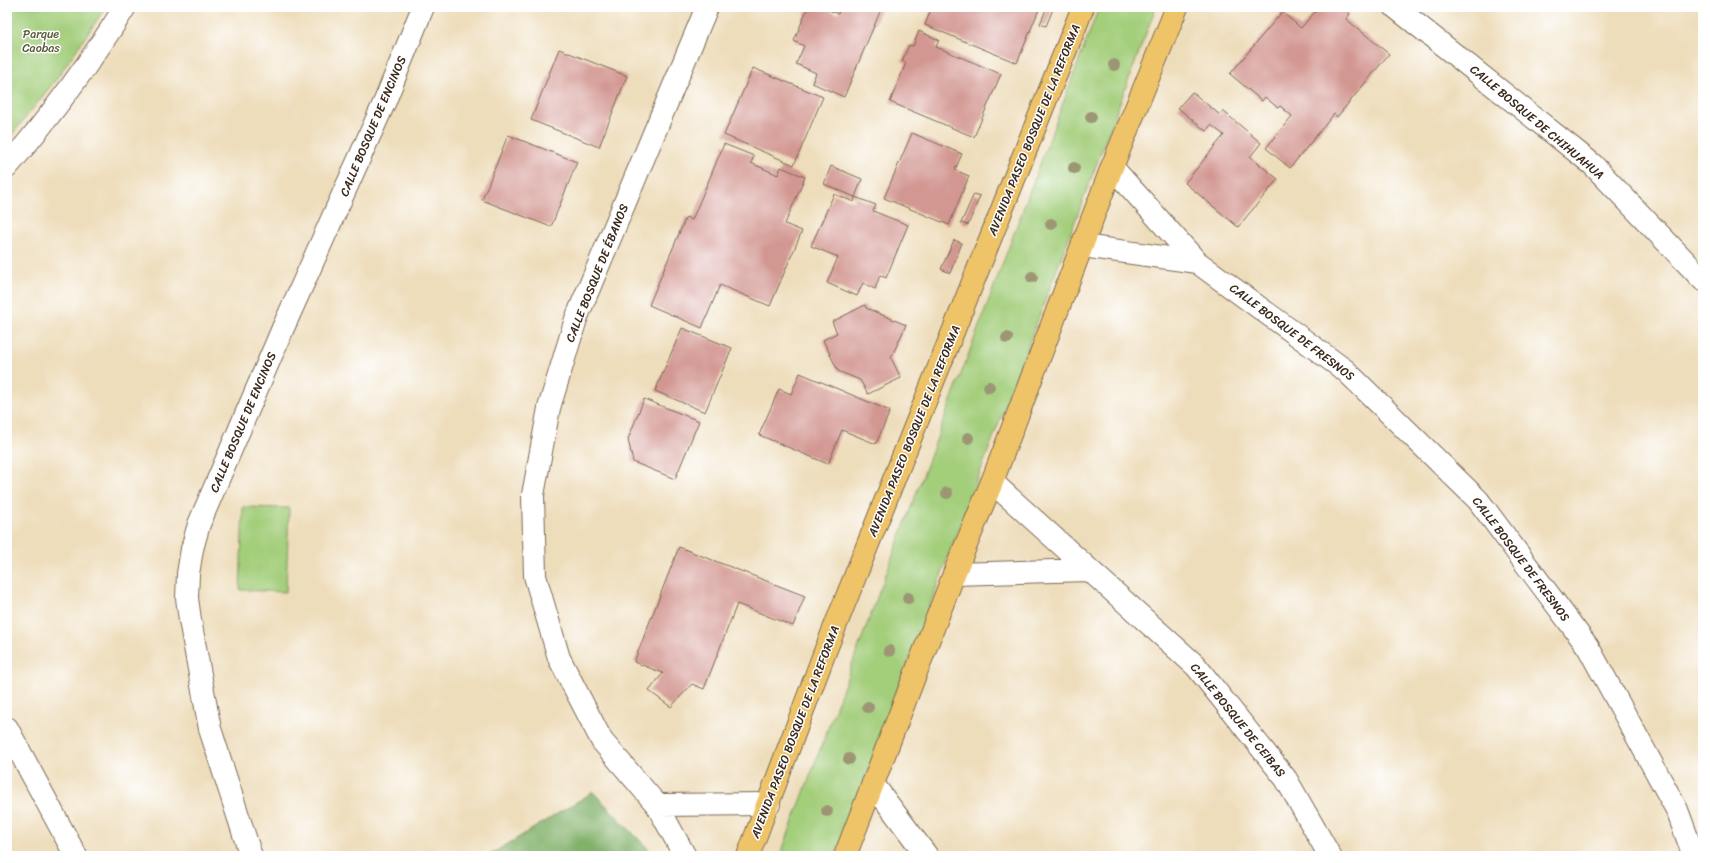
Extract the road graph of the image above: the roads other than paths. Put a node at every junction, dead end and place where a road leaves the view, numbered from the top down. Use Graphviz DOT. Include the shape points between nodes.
graph roads {
  1 [pos="125,7"];
  2 [pos="423,7"];
  3 [pos="707,7"];
  4 [pos="1083,7"];
  5 [pos="1177,7"];
  6 [pos="1395,7"];
  7 [pos="7,167"];
  8 [pos="1112,167"];
  9 [pos="1083,246"];
  10 [pos="1197,262"];
  11 [pos="1703,280"];
  12 [pos="992,482"];
  13 [pos="1088,570"];
  14 [pos="954,574"];
  15 [pos="7,728"];
  16 [pos="873,784"];
  17 [pos="769,804"];
  18 [pos="658,805"];
  19 [pos="76,856"];
  20 [pos="251,856"];
  21 [pos="685,856"];
  22 [pos="748,856"];
  23 [pos="845,856"];
  24 [pos="927,856"];
  25 [pos="1330,856"];
  26 [pos="1694,856"];
  1 -- 7 [label="street" via="67,91"];
  2 -- 20 [label="street, CALLE BOSQUE DE ENCINOS" via="382,108 283,328 199,524 192,549 187,598 210,729"];
  3 -- 18 [label="street, CALLE BOSQUE DE ÉBANOS" via="576,319 549,408 533,495 535,576 559,658 602,741"];
  4 -- 17 [label="main road, AVENIDA PASEO BOSQUE DE LA REFORMA" via="829,641"];
  5 -- 8 [label="main road"];
  6 -- 11 [label="street, CALLE BOSQUE DE CHIHUAHUA" via="1592,164"];
  8 -- 9 [label="main road"];
  8 -- 10 [label="street, CALLE BOSQUE DE FRESNOS"];
  9 -- 10 [label="street, CALLE BOSQUE DE FRESNOS"];
  9 -- 12 [label="main road"];
  10 -- 26 [label="street, CALLE BOSQUE DE FRESNOS" via="1346,371 1478,500 1588,647 1677,810"];
  12 -- 13 [label="street, CALLE BOSQUE DE CEIBAS"];
  12 -- 14 [label="main road"];
  13 -- 14 [label="street"];
  13 -- 25 [label="street, CALLE BOSQUE DE CEIBAS" via="1196,666 1286,779"];
  14 -- 16 [label="main road"];
  15 -- 19 [label="street"];
  16 -- 23 [label="main road"];
  16 -- 24 [label="street"];
  17 -- 18 [label="street"];
  17 -- 22 [label="main road, AVENIDA PASEO BOSQUE DE LA REFORMA"];
  18 -- 21 [label="street, CALLE BOSQUE DE ÉBANOS"];
}
